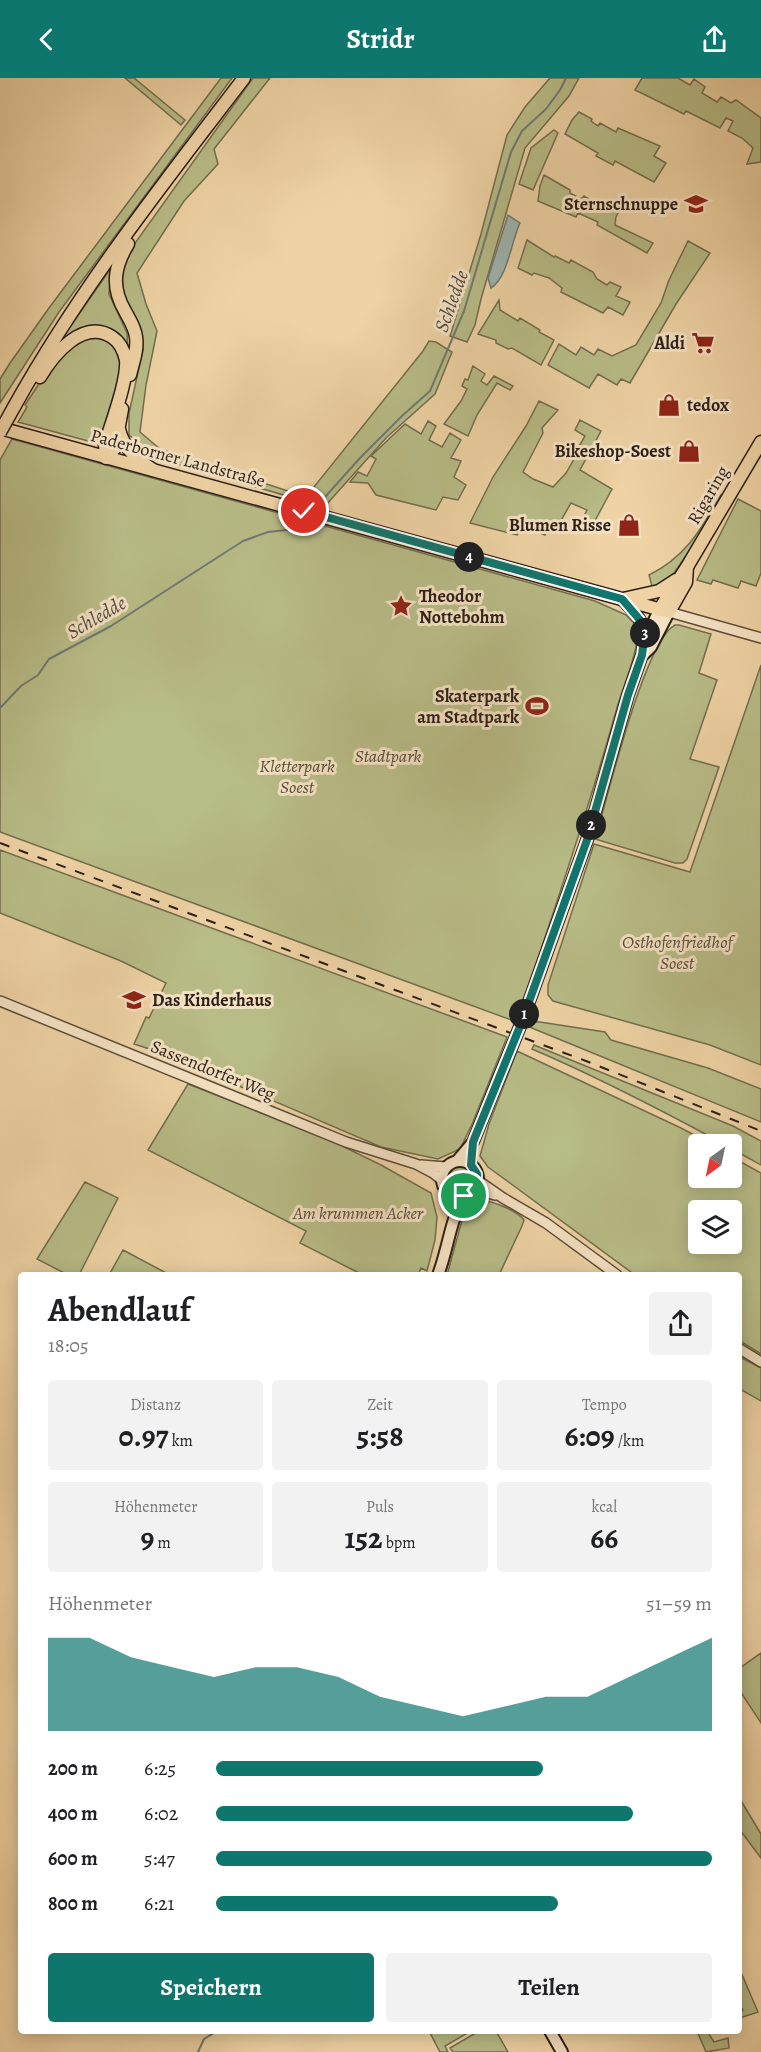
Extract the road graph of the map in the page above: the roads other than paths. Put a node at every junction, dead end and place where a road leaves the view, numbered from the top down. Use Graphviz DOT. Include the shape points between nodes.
graph roads {
  1 [pos="244,78"];
  2 [pos="133,225"];
  3 [pos="17,402"];
  4 [pos="119,428"];
  5 [pos="0,430"];
  6 [pos="761,442"];
  7 [pos="106,458"];
  8 [pos="153,470"];
  9 [pos="687,567"];
  10 [pos="678,578"];
  11 [pos="622,599"];
  12 [pos="664,611"];
  13 [pos="761,638"];
  14 [pos="644,642"];
  15 [pos="642,655"];
  16 [pos="0,1001"];
  17 [pos="473,1142"];
  18 [pos="457,1161"];
  19 [pos="416,1164"];
  20 [pos="471,1165"];
  21 [pos="446,1167"];
  22 [pos="442,1180"];
  23 [pos="477,1180"];
  24 [pos="449,1193"];
  25 [pos="468,1194"];
  26 [pos="503,1198"];
  27 [pos="453,1218"];
  28 [pos="439,1272"];
  29 [pos="613,1272"];
  30 [pos="742,1351"];
  31 [pos="761,1362"];
  32 [pos="552,2034"];
  33 [pos="562,2052"];
  1 -- 2 [label="main road"];
  2 -- 3 [label="main road" via="75,307"];
  2 -- 4 [label="main road" via="115,274 118,297 136,340"];
  3 -- 5 [label="main road, bridge"];
  3 -- 7 [label="main road" via="32,390 47,365 75,338 94,331 114,338 123,350 126,365 105,445"];
  4 -- 7 [label="main road" via="115,448"];
  4 -- 8 [label="main road" via="127,447"];
  5 -- 7 [label="main road, Paderborner Landstraße"];
  6 -- 9 [label="main road, Rigaring"];
  7 -- 8 [label="main road, Paderborner Landstraße"];
  8 -- 11 [label="main road, Paderborner Landstraße"];
  9 -- 10 [label="main road, Rigaring"];
  9 -- 12 [label="main road, Rigaring" via="686,582"];
  10 -- 11 [label="main road" via="659,591"];
  10 -- 12 [label="main road, Rigaring"];
  11 -- 12 [label="main road, Paderborner Landstraße"];
  11 -- 14 [label="main road" via="640,620"];
  12 -- 13 [label="street"];
  12 -- 14 [label="main road"];
  12 -- 15 [label="main road" via="651,646"];
  14 -- 15 [label="main road"];
  15 -- 17 [label="main road, bridge" via="587,840 521,1024"];
  16 -- 19 [label="street, Sassendorfer Weg" via="346,1142"];
  17 -- 18 [label="main road"];
  17 -- 20 [label="main road"];
  18 -- 20 [label="main road"];
  18 -- 21 [label="main road"];
  19 -- 21 [label="street, Sassendorfer Weg"];
  19 -- 22 [label="street, Sassendorfer Weg"];
  20 -- 23 [label="main road"];
  21 -- 22 [label="main road"];
  22 -- 24 [label="main road"];
  23 -- 25 [label="main road"];
  23 -- 26 [label="street"];
  24 -- 25 [label="main road"];
  24 -- 27 [label="main road"];
  25 -- 26 [label="street" via="484,1192"];
  25 -- 27 [label="main road"];
  26 -- 29 [label="street" via="546,1223"];
  27 -- 28 [label="main road"];
  30 -- 31 [label="street"];
  32 -- 33 [label="main road"];
}
